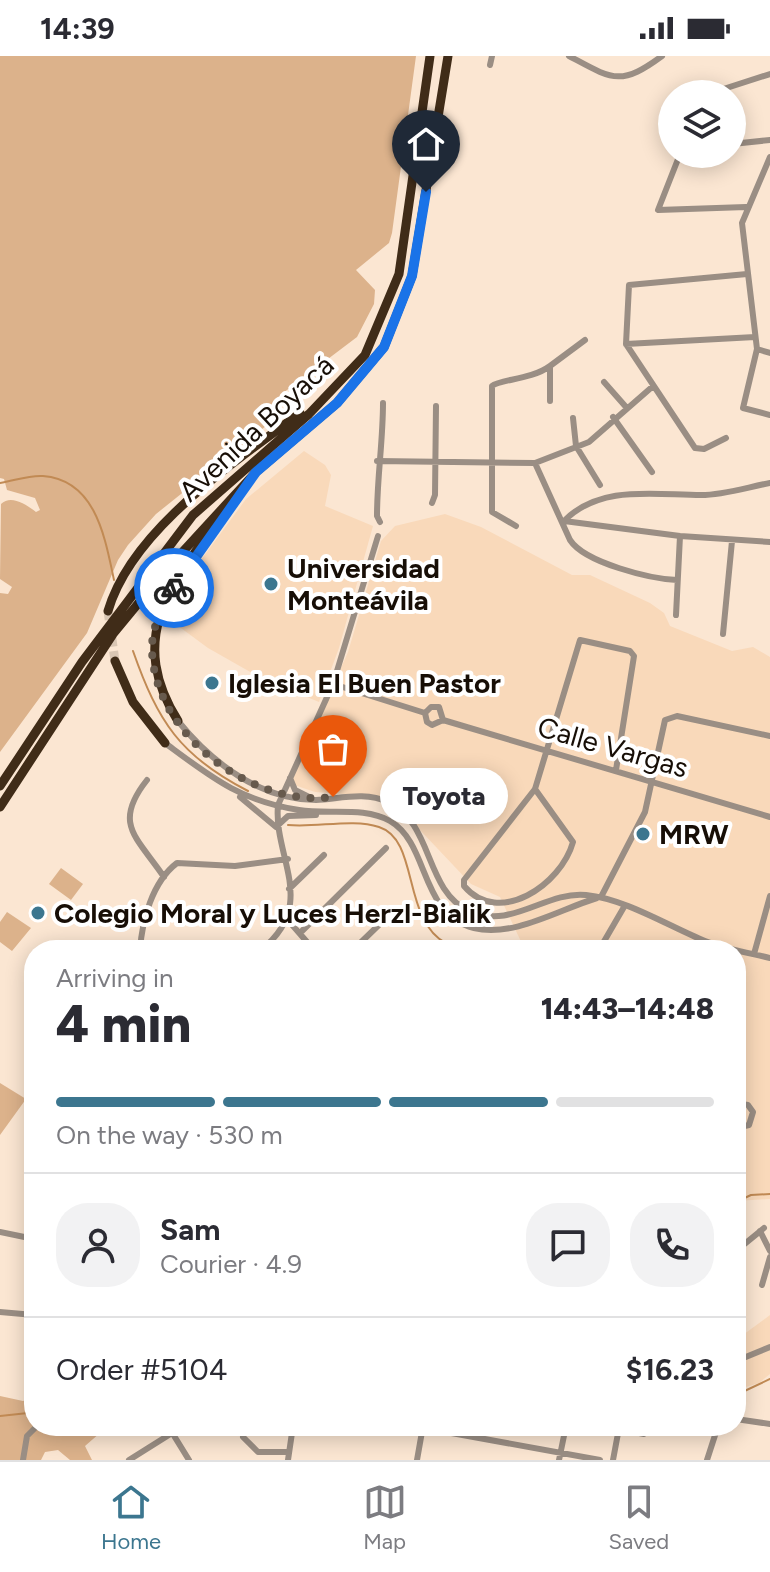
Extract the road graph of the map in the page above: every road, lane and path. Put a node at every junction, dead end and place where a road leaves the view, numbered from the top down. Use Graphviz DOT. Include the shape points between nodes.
graph roads {
  1 [pos="429,56"];
  2 [pos="492,56"];
  3 [pos="569,56"];
  4 [pos="662,56"];
  5 [pos="448,59"];
  6 [pos="490,65"];
  7 [pos="770,74"];
  8 [pos="746,82"];
  9 [pos="770,140"];
  10 [pos="746,143"];
  11 [pos="770,157"];
  12 [pos="674,168"];
  13 [pos="746,207"];
  14 [pos="747,274"];
  15 [pos="755,337"];
  16 [pos="585,340"];
  17 [pos="626,344"];
  18 [pos="757,349"];
  19 [pos="770,353"];
  20 [pos="550,366"];
  21 [pos="604,382"];
  22 [pos="652,387"];
  23 [pos="333,391"];
  24 [pos="550,401"];
  25 [pos="383,403"];
  26 [pos="436,406"];
  27 [pos="626,407"];
  28 [pos="770,415"];
  29 [pos="613,417"];
  30 [pos="573,418"];
  31 [pos="726,438"];
  32 [pos="576,446"];
  33 [pos="377,461"];
  34 [pos="436,461"];
  35 [pos="493,461"];
  36 [pos="535,463"];
  37 [pos="256,472"];
  38 [pos="652,472"];
  39 [pos="770,483"];
  40 [pos="600,485"];
  41 [pos="432,503"];
  42 [pos="564,521"];
  43 [pos="380,522"];
  44 [pos="516,526"];
  45 [pos="378,536"];
  46 [pos="680,536"];
  47 [pos="732,541"];
  48 [pos="770,542"];
  49 [pos="677,580"];
  50 [pos="108,611"];
  51 [pos="676,615"];
  52 [pos="723,634"];
  53 [pos="115,661"];
  54 [pos="333,684"];
  55 [pos="425,713"];
  56 [pos="443,720"];
  57 [pos="178,721"];
  58 [pos="770,736"];
  59 [pos="165,743"];
  60 [pos="547,750"];
  61 [pos="616,770"];
  62 [pos="289,776"];
  63 [pos="147,780"];
  64 [pos="654,781"];
  65 [pos="0,786"];
  66 [pos="535,789"];
  67 [pos="233,792"];
  68 [pos="282,795"];
  69 [pos="316,800"];
  70 [pos="278,805"];
  71 [pos="0,807"];
  72 [pos="327,813"];
  73 [pos="770,817"];
  74 [pos="276,827"];
  75 [pos="386,848"];
  76 [pos="324,855"];
  77 [pos="288,859"];
  78 [pos="164,877"];
  79 [pos="289,889"];
  80 [pos="770,896"];
  81 [pos="601,897"];
  82 [pos="624,907"];
  83 [pos="82,916"];
  84 [pos="287,919"];
  85 [pos="385,919"];
  86 [pos="144,920"];
  87 [pos="300,933"];
  88 [pos="141,940"];
  89 [pos="269,940"];
  90 [pos="306,940"];
  91 [pos="363,940"];
  92 [pos="605,940"];
  93 [pos="704,940"];
  94 [pos="746,952"];
  95 [pos="754,954"];
  96 [pos="770,958"];
  97 [pos="746,1105"];
  98 [pos="746,1126"];
  99 [pos="0,1232"];
  100 [pos="24,1237"];
  101 [pos="746,1243"];
  102 [pos="770,1251"];
  103 [pos="770,1257"];
  104 [pos="762,1285"];
  105 [pos="0,1312"];
  106 [pos="24,1314"];
  107 [pos="770,1347"];
  108 [pos="746,1357"];
  109 [pos="746,1420"];
  110 [pos="770,1424"];
  111 [pos="27,1436"];
  112 [pos="167,1436"];
  113 [pos="174,1436"];
  114 [pos="291,1436"];
  115 [pos="421,1436"];
  116 [pos="464,1436"];
  117 [pos="564,1436"];
  118 [pos="618,1436"];
  119 [pos="715,1436"];
  120 [pos="243,1437"];
  121 [pos="288,1456"];
  122 [pos="560,1457"];
  123 [pos="23,1460"];
  124 [pos="129,1460"];
  125 [pos="189,1460"];
  126 [pos="417,1460"];
  127 [pos="600,1460"];
  128 [pos="613,1460"];
  129 [pos="707,1460"];
  1 -- 23 [label="highway, Avenida Boyacá" via="399,274 365,355"];
  2 -- 6 [label="street"];
  3 -- 4 [label="street" via="609,78 623,79"];
  5 -- 37 [label="highway, Avenida Boyacá" via="412,276 395,325 370,366 337,403"];
  7 -- 8 [label="street"];
  9 -- 10 [label="street"];
  11 -- 13 [label="street"];
  12 -- 13 [label="street" via="658,210"];
  13 -- 14 [label="street" via="742,223"];
  14 -- 15 [label="street"];
  14 -- 17 [label="street" via="629,285"];
  15 -- 17 [label="street"];
  15 -- 18 [label="street"];
  16 -- 20 [label="street"];
  17 -- 22 [label="street"];
  18 -- 19 [label="street"];
  18 -- 28 [label="street" via="743,408"];
  20 -- 24 [label="street"];
  20 -- 35 [label="street" via="524,380 493,384"];
  21 -- 27 [label="street"];
  22 -- 27 [label="street"];
  22 -- 31 [label="street" via="695,448"];
  23 -- 50 [label="highway" via="234,463 162,526 118,584"];
  23 -- 65 [label="highway, Avenida Boyacá" via="193,515 82,662"];
  25 -- 33 [label="street"];
  26 -- 34 [label="street"];
  27 -- 29 [label="street"];
  29 -- 32 [label="street" via="589,442"];
  29 -- 38 [label="street"];
  30 -- 32 [label="street"];
  32 -- 36 [label="street"];
  32 -- 40 [label="street"];
  33 -- 34 [label="street"];
  33 -- 43 [label="street"];
  34 -- 35 [label="street"];
  34 -- 41 [label="street"];
  35 -- 36 [label="street"];
  35 -- 44 [label="street" via="493,515"];
  36 -- 42 [label="street"];
  37 -- 57 [label="highway" via="184,571 154,630 158,679"];
  37 -- 71 [label="highway, Avenida Boyacá" via="113,634"];
  39 -- 42 [label="street" via="702,495 627,494 579,508"];
  42 -- 46 [label="street"];
  42 -- 49 [label="street" via="579,549 647,579"];
  45 -- 54 [label="street"];
  46 -- 47 [label="street"];
  46 -- 49 [label="street"];
  47 -- 48 [label="street"];
  47 -- 52 [label="street"];
  49 -- 51 [label="street"];
  53 -- 59 [label="highway" via="133,702"];
  54 -- 55 [label="street, Calle Vargas"];
  54 -- 62 [label="street"];
  55 -- 56 [label="street, Calle Vargas" via="429,724"];
  55 -- 56 [label="street, Calle Vargas" via="439,707"];
  56 -- 60 [label="street, Calle Vargas"];
  57 -- 68 [label="street" via="225,767"];
  58 -- 64 [label="street" via="668,718"];
  59 -- 67 [label="street"];
  60 -- 61 [label="street, Calle Vargas"];
  60 -- 61 [label="street" via="578,642 630,651 634,656"];
  60 -- 66 [label="street"];
  61 -- 64 [label="street, Calle Vargas"];
  62 -- 68 [label="street"];
  62 -- 69 [label="street" via="295,790"];
  63 -- 78 [label="street" via="131,801 129,824"];
  64 -- 73 [label="street, Calle Vargas"];
  64 -- 81 [label="street" via="645,812"];
  66 -- 66 [label="street" via="464,880 475,896 493,904 520,899 541,887 566,857 573,842"];
  67 -- 70 [label="street"];
  67 -- 74 [label="street"];
  68 -- 69 [label="street"];
  68 -- 70 [label="street"];
  69 -- 81 [label="street" via="351,795 386,801 410,818 440,882 467,910 501,917 571,896"];
  70 -- 72 [label="street"];
  70 -- 74 [label="street"];
  72 -- 74 [label="street" via="288,816"];
  72 -- 81 [label="street" via="364,813 400,828 440,906 463,924 493,929 526,923"];
  74 -- 77 [label="street"];
  75 -- 87 [label="street"];
  76 -- 79 [label="street"];
  77 -- 78 [label="street" via="235,866 183,862"];
  77 -- 79 [label="street"];
  78 -- 86 [label="street"];
  79 -- 84 [label="street"];
  80 -- 95 [label="street"];
  81 -- 82 [label="street"];
  82 -- 92 [label="street"];
  82 -- 93 [label="street"];
  83 -- 86 [label="street"];
  84 -- 87 [label="street"];
  84 -- 89 [label="street"];
  85 -- 91 [label="street"];
  86 -- 88 [label="street"];
  87 -- 90 [label="street"];
  94 -- 95 [label="street"];
  95 -- 96 [label="street"];
  97 -- 98 [label="street" via="753,1118"];
  99 -- 100 [label="street"];
  101 -- 102 [label="street" via="762,1230"];
  103 -- 104 [label="street"];
  105 -- 106 [label="street"];
  107 -- 108 [label="street"];
  109 -- 110 [label="street"];
  111 -- 123 [label="street"];
  112 -- 124 [label="street"];
  113 -- 125 [label="street"];
  114 -- 121 [label="street"];
  115 -- 126 [label="street"];
  116 -- 122 [label="street"];
  117 -- 122 [label="street"];
  118 -- 128 [label="street"];
  119 -- 129 [label="street"];
  120 -- 121 [label="street" via="258,1452"];
  122 -- 127 [label="street"];
}
